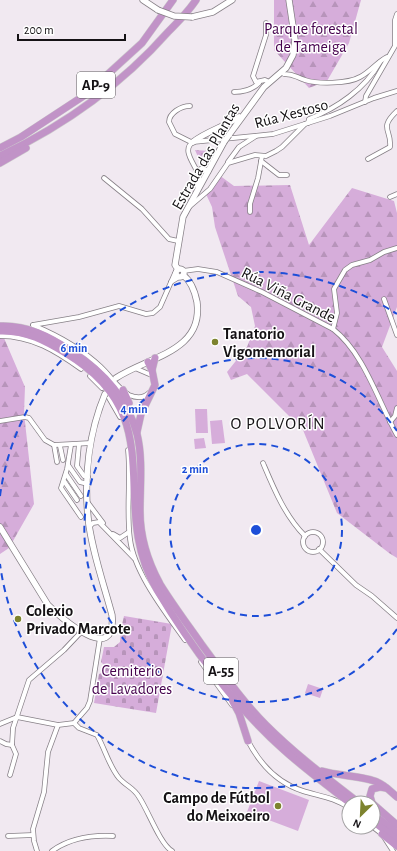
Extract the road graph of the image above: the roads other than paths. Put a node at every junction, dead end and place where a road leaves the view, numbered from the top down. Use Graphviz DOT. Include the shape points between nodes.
graph roads {
  1 [pos="144,0"];
  2 [pos="173,0"];
  3 [pos="196,0"];
  4 [pos="232,0"];
  5 [pos="288,0"];
  6 [pos="397,14"];
  7 [pos="266,23"];
  8 [pos="388,57"];
  9 [pos="382,60"];
  10 [pos="281,72"];
  11 [pos="269,82"];
  12 [pos="259,83"];
  13 [pos="397,91"];
  14 [pos="234,92"];
  15 [pos="365,102"];
  16 [pos="190,106"];
  17 [pos="397,110"];
  18 [pos="242,114"];
  19 [pos="73,116"];
  20 [pos="307,123"];
  21 [pos="257,136"];
  22 [pos="192,142"];
  23 [pos="0,148"];
  24 [pos="0,156"];
  25 [pos="261,158"];
  26 [pos="368,159"];
  27 [pos="0,162"];
  28 [pos="228,163"];
  29 [pos="199,168"];
  30 [pos="208,171"];
  31 [pos="287,175"];
  32 [pos="200,177"];
  33 [pos="104,178"];
  34 [pos="397,194"];
  35 [pos="390,197"];
  36 [pos="186,210"];
  37 [pos="250,212"];
  38 [pos="178,242"];
  39 [pos="397,248"];
  40 [pos="180,273"];
  41 [pos="384,299"];
  42 [pos="0,322"];
  43 [pos="43,324"];
  44 [pos="33,325"];
  45 [pos="0,326"];
  46 [pos="42,329"];
  47 [pos="333,329"];
  48 [pos="0,331"];
  49 [pos="397,335"];
  50 [pos="0,336"];
  51 [pos="155,358"];
  52 [pos="146,362"];
  53 [pos="134,368"];
  54 [pos="151,372"];
  55 [pos="116,378"];
  56 [pos="123,390"];
  57 [pos="105,394"];
  58 [pos="397,408"];
  59 [pos="0,421"];
  60 [pos="390,422"];
  61 [pos="138,426"];
  62 [pos="396,432"];
  63 [pos="137,434"];
  64 [pos="91,443"];
  65 [pos="79,444"];
  66 [pos="54,445"];
  67 [pos="72,445"];
  68 [pos="60,446"];
  69 [pos="63,460"];
  70 [pos="57,462"];
  71 [pos="263,463"];
  72 [pos="68,465"];
  73 [pos="66,474"];
  74 [pos="88,478"];
  75 [pos="64,481"];
  76 [pos="88,484"];
  77 [pos="81,496"];
  78 [pos="77,500"];
  79 [pos="88,503"];
  80 [pos="81,517"];
  81 [pos="88,517"];
  82 [pos="97,517"];
  83 [pos="98,522"];
  84 [pos="89,527"];
  85 [pos="0,528"];
  86 [pos="130,532"];
  87 [pos="305,536"];
  88 [pos="124,537"];
  89 [pos="121,544"];
  90 [pos="319,549"];
  91 [pos="136,560"];
  92 [pos="152,589"];
  93 [pos="172,614"];
  94 [pos="397,618"];
  95 [pos="81,632"];
  96 [pos="100,638"];
  97 [pos="224,686"];
  98 [pos="17,717"];
  99 [pos="74,723"];
  100 [pos="0,724"];
  101 [pos="58,725"];
  102 [pos="0,740"];
  103 [pos="248,741"];
  104 [pos="12,745"];
  105 [pos="307,762"];
  106 [pos="10,775"];
  107 [pos="387,789"];
  108 [pos="349,795"];
  109 [pos="370,795"];
  110 [pos="341,796"];
  111 [pos="397,797"];
  112 [pos="341,804"];
  113 [pos="381,811"];
  114 [pos="381,820"];
  115 [pos="397,825"];
  116 [pos="381,827"];
  117 [pos="397,833"];
  118 [pos="382,834"];
  119 [pos="33,835"];
  120 [pos="8,836"];
  121 [pos="113,836"];
  122 [pos="397,840"];
  123 [pos="397,846"];
  124 [pos="37,851"];
  125 [pos="52,851"];
  126 [pos="172,851"];
  127 [pos="393,851"];
  1 -- 4 [label="street, bridge" via="158,10 174,16 192,18 214,12"];
  2 -- 23 [label="highway, AP-9" via="142,43 84,95"];
  3 -- 19 [label="highway, AP-9" via="144,59"];
  5 -- 10 [label="street, Estrada das Plantas" via="295,49 290,63"];
  6 -- 8 [label="street" via="394,24 396,43"];
  7 -- 12 [label="street" via="266,34 253,76"];
  8 -- 9 [label="street"];
  8 -- 15 [label="street"];
  9 -- 10 [label="street" via="361,77 336,82 306,80 294,74"];
  9 -- 20 [label="street" via="365,84 354,94"];
  10 -- 11 [label="street, Estrada das Plantas"];
  11 -- 12 [label="street" via="265,80"];
  11 -- 18 [label="street, Estrada das Plantas"];
  12 -- 14 [label="street" via="249,90"];
  13 -- 15 [label="street, Rúa Xestoso"];
  15 -- 20 [label="street, Rúa Xestoso"];
  16 -- 22 [label="street" via="179,108 170,117 169,122 176,134"];
  17 -- 26 [label="street" via="386,126 390,147"];
  18 -- 22 [label="street" via="226,126 202,135"];
  18 -- 30 [label="street, Estrada das Plantas, bridge"];
  19 -- 24 [label="highway, AP-9"];
  19 -- 27 [label="highway" via="48,135"];
  20 -- 21 [label="street, Rúa Xestoso"];
  20 -- 25 [label="street" via="282,147"];
  21 -- 22 [label="street, Rúa Xestoso"];
  21 -- 28 [label="street" via="239,147"];
  22 -- 29 [label="street" via="188,151"];
  25 -- 28 [label="street" via="255,155"];
  25 -- 31 [label="street" via="279,175"];
  25 -- 37 [label="street"];
  28 -- 36 [label="street" via="210,189"];
  29 -- 30 [label="street"];
  29 -- 32 [label="street"];
  30 -- 32 [label="street, Estrada das Plantas"];
  32 -- 36 [label="street, Estrada das Plantas" via="198,189"];
  33 -- 38 [label="street" via="142,209 169,239"];
  34 -- 35 [label="street"];
  36 -- 38 [label="street, Estrada das Plantas"];
  38 -- 40 [label="street, Estrada das Plantas" via="175,264"];
  39 -- 47 [label="street" via="345,270 334,290 337,313"];
  40 -- 43 [label="street" via="171,282 160,307 153,313 146,314 119,306"];
  40 -- 47 [label="street, Rúa Viña Grande" via="198,269 223,275"];
  40 -- 51 [label="street" via="191,284 196,298 197,314 194,325 187,339 179,347"];
  41 -- 49 [label="street"];
  42 -- 44 [label="highway"];
  43 -- 44 [label="street"];
  43 -- 46 [label="street"];
  44 -- 46 [label="street"];
  45 -- 63 [label="highway, A-55" via="36,331 89,362 114,387 124,402"];
  46 -- 56 [label="street" via="79,350 99,365"];
  47 -- 60 [label="street, Rúa Viña Grande" via="354,352"];
  48 -- 93 [label="highway, A-55" via="26,334 52,345 94,373 115,398 130,435 134,461 136,524 142,556 151,578"];
  50 -- 86 [label="street" via="18,337 45,346 83,370 108,396 121,420 127,442"];
  51 -- 52 [label="street"];
  51 -- 54 [label="highway"];
  52 -- 53 [label="street"];
  52 -- 54 [label="highway"];
  53 -- 54 [label="street"];
  53 -- 55 [label="street"];
  54 -- 56 [label="street" via="152,384 146,396 135,397"];
  54 -- 61 [label="highway" via="155,379 154,390"];
  56 -- 61 [label="highway"];
  57 -- 64 [label="street"];
  58 -- 60 [label="street"];
  59 -- 66 [label="street" via="29,418 45,440"];
  60 -- 62 [label="street, Rúa Viña Grande"];
  61 -- 63 [label="highway"];
  63 -- 105 [label="highway, A-55" via="140,458 140,511 144,538 149,559 159,582 241,698"];
  64 -- 65 [label="street"];
  64 -- 74 [label="street"];
  65 -- 67 [label="street"];
  65 -- 74 [label="street" via="77,466"];
  66 -- 68 [label="street"];
  66 -- 70 [label="street"];
  67 -- 68 [label="street"];
  67 -- 72 [label="street"];
  68 -- 69 [label="street"];
  71 -- 87 [label="street" via="276,494 296,527"];
  72 -- 73 [label="street"];
  72 -- 76 [label="street" via="80,482"];
  73 -- 75 [label="street"];
  73 -- 77 [label="street"];
  74 -- 76 [label="street"];
  75 -- 78 [label="street"];
  75 -- 80 [label="street" via="61,488"];
  76 -- 79 [label="street"];
  79 -- 81 [label="street"];
  79 -- 82 [label="street"];
  81 -- 82 [label="street"];
  81 -- 83 [label="street"];
  81 -- 84 [label="street"];
  82 -- 88 [label="street" via="116,536"];
  83 -- 84 [label="street"];
  83 -- 89 [label="street"];
  84 -- 96 [label="street" via="112,624 106,636"];
  85 -- 95 [label="street" via="48,605"];
  86 -- 88 [label="street"];
  86 -- 91 [label="street"];
  87 -- 90 [label="street" via="305,548 310,552"];
  87 -- 90 [label="street" via="311,533 320,535 322,544"];
  88 -- 89 [label="street"];
  89 -- 91 [label="street"];
  90 -- 94 [label="street" via="356,585"];
  91 -- 92 [label="street"];
  92 -- 93 [label="highway"];
  92 -- 103 [label="street" via="156,600 235,711"];
  93 -- 97 [label="highway, A-55"];
  95 -- 96 [label="street"];
  95 -- 98 [label="street" via="64,650 32,676"];
  96 -- 99 [label="street" via="90,701"];
  97 -- 103 [label="highway" via="239,712"];
  97 -- 110 [label="highway, A-55" via="283,750"];
  98 -- 100 [label="street"];
  98 -- 101 [label="street"];
  98 -- 104 [label="street"];
  99 -- 101 [label="street"];
  99 -- 126 [label="street" via="79,728 97,735 115,773 135,791 154,822 164,845"];
  101 -- 119 [label="street" via="48,752 44,792 36,815"];
  102 -- 104 [label="street"];
  103 -- 112 [label="street" via="258,759 279,780 293,788 331,798"];
  104 -- 106 [label="street" via="16,754"];
  105 -- 107 [label="highway" via="322,772 375,781"];
  105 -- 108 [label="highway, A-55"];
  107 -- 109 [label="highway" via="372,789"];
  107 -- 111 [label="highway"];
  113 -- 115 [label="highway"];
  114 -- 117 [label="highway"];
  116 -- 122 [label="highway"];
  118 -- 123 [label="highway"];
  118 -- 127 [label="street"];
  119 -- 120 [label="street"];
  119 -- 124 [label="street"];
  121 -- 125 [label="street" via="92,836 66,842"];
}
